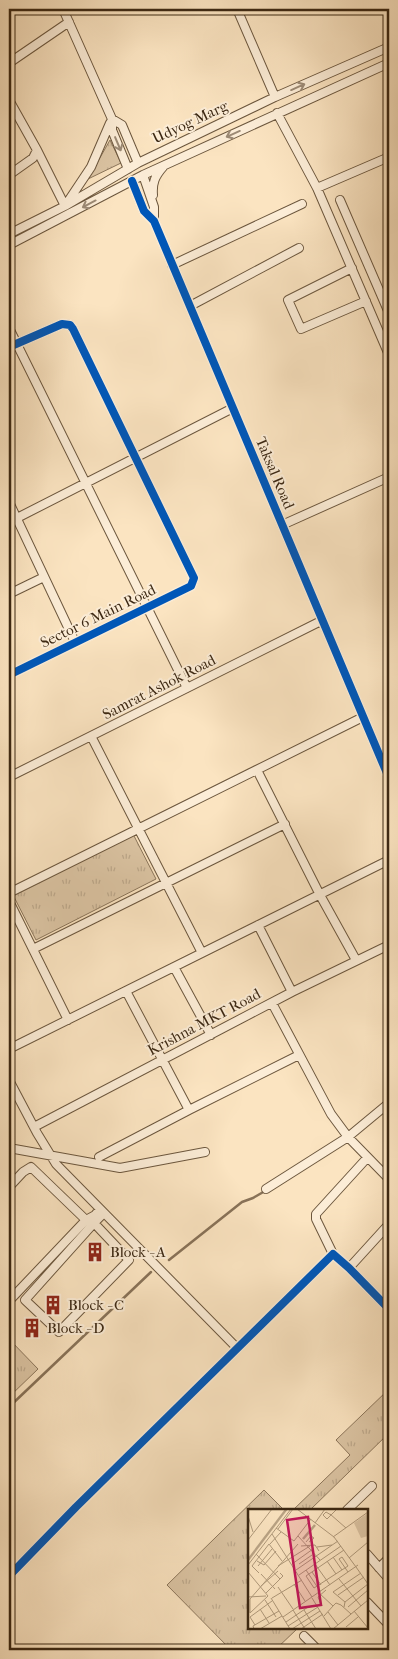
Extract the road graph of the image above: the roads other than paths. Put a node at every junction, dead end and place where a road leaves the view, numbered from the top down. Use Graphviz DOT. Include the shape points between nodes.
graph roads {
  1 [pos="63,9"];
  2 [pos="238,9"];
  3 [pos="69,22"];
  4 [pos="389,47"];
  5 [pos="9,63"];
  6 [pos="389,63"];
  7 [pos="275,97"];
  8 [pos="9,100"];
  9 [pos="277,114"];
  10 [pos="112,119"];
  11 [pos="36,150"];
  12 [pos="389,157"];
  13 [pos="138,163"];
  14 [pos="166,164"];
  15 [pos="128,169"];
  16 [pos="9,175"];
  17 [pos="143,175"];
  18 [pos="132,181"];
  19 [pos="317,188"];
  20 [pos="340,200"];
  21 [pos="302,204"];
  22 [pos="65,206"];
  23 [pos="154,207"];
  24 [pos="154,221"];
  25 [pos="9,234"];
  26 [pos="9,245"];
  27 [pos="299,248"];
  28 [pos="172,265"];
  29 [pos="352,268"];
  30 [pos="366,301"];
  31 [pos="190,306"];
  32 [pos="389,313"];
  33 [pos="9,328"];
  34 [pos="12,345"];
  35 [pos="388,349"];
  36 [pos="232,408"];
  37 [pos="135,458"];
  38 [pos="389,477"];
  39 [pos="86,483"];
  40 [pos="9,502"];
  41 [pos="16,518"];
  42 [pos="282,525"];
  43 [pos="44,577"];
  44 [pos="9,594"];
  45 [pos="147,607"];
  46 [pos="321,621"];
  47 [pos="75,642"];
  48 [pos="9,675"];
  49 [pos="187,688"];
  50 [pos="363,717"];
  51 [pos="91,736"];
  52 [pos="258,770"];
  53 [pos="9,777"];
  54 [pos="389,778"];
  55 [pos="285,824"];
  56 [pos="138,829"];
  57 [pos="389,860"];
  58 [pos="166,883"];
  59 [pos="9,893"];
  60 [pos="320,894"];
  61 [pos="9,901"];
  62 [pos="258,925"];
  63 [pos="389,944"];
  64 [pos="33,949"];
  65 [pos="202,953"];
  66 [pos="356,960"];
  67 [pos="174,967"];
  68 [pos="126,991"];
  69 [pos="292,992"];
  70 [pos="272,1002"];
  71 [pos="68,1020"];
  72 [pos="211,1035"];
  73 [pos="9,1049"];
  74 [pos="299,1055"];
  75 [pos="163,1060"];
  76 [pos="9,1080"];
  77 [pos="389,1102"];
  78 [pos="189,1110"];
  79 [pos="34,1127"];
  80 [pos="348,1137"];
  81 [pos="9,1148"];
  82 [pos="205,1152"];
  83 [pos="49,1154"];
  84 [pos="99,1157"];
  85 [pos="367,1158"];
  86 [pos="389,1179"];
  87 [pos="9,1187"];
  88 [pos="266,1190"];
  89 [pos="102,1211"];
  90 [pos="86,1220"];
  91 [pos="94,1223"];
  92 [pos="389,1224"];
  93 [pos="333,1254"];
  94 [pos="349,1268"];
  95 [pos="9,1301"];
  96 [pos="389,1309"];
  97 [pos="237,1348"];
  98 [pos="372,1486"];
  99 [pos="348,1509"];
  100 [pos="368,1555"];
  101 [pos="389,1558"];
  102 [pos="379,1568"];
  103 [pos="9,1576"];
  104 [pos="389,1579"];
  105 [pos="368,1603"];
  106 [pos="389,1625"];
  107 [pos="304,1636"];
  108 [pos="318,1650"];
  1 -- 3 [label="street"];
  2 -- 7 [label="street"];
  3 -- 5 [label="street"];
  3 -- 10 [label="street"];
  7 -- 4 [label="street, Udyog Marg, one-way"];
  6 -- 9 [label="street, Udyog Marg"];
  7 -- 13 [label="street, Udyog Marg"];
  8 -- 11 [label="street"];
  9 -- 14 [label="street, Udyog Marg, one-way"];
  9 -- 19 [label="street"];
  10 -- 13 [label="street" via="122,124"];
  10 -- 15 [label="street, one-way" via="112,130"];
  10 -- 22 [label="street" via="91,167"];
  11 -- 16 [label="street" via="33,158"];
  11 -- 22 [label="street"];
  12 -- 19 [label="street"];
  13 -- 15 [label="street, Udyog Marg"];
  14 -- 17 [label="street, Udyog Marg"];
  14 -- 23 [label="street" via="153,181"];
  15 -- 22 [label="street, Udyog Marg"];
  17 -- 18 [label="street, Udyog Marg"];
  17 -- 23 [label="street, Taksal Road"];
  18 -- 24 [label="street, Taksal Road" via="144,211"];
  18 -- 26 [label="street, Udyog Marg, one-way"];
  19 -- 29 [label="street"];
  20 -- 32 [label="street"];
  21 -- 28 [label="street"];
  22 -- 25 [label="street, Udyog Marg"];
  23 -- 24 [label="street, Taksal Road"];
  24 -- 28 [label="street, Taksal Road"];
  27 -- 31 [label="street"];
  28 -- 31 [label="street, Taksal Road"];
  29 -- 30 [label="street"];
  29 -- 30 [label="street" via="288,300 301,328"];
  30 -- 35 [label="street"];
  31 -- 36 [label="street, Taksal Road"];
  33 -- 34 [label="street"];
  34 -- 37 [label="street" via="62,324 70,325"];
  34 -- 39 [label="street"];
  36 -- 37 [label="street"];
  36 -- 42 [label="street, Taksal Road"];
  37 -- 39 [label="street"];
  37 -- 45 [label="street, Sector 6 Main Road" via="194,578 191,586"];
  38 -- 42 [label="street"];
  39 -- 41 [label="street"];
  39 -- 45 [label="street"];
  40 -- 41 [label="street"];
  41 -- 43 [label="street"];
  42 -- 46 [label="street, Taksal Road"];
  43 -- 44 [label="street"];
  43 -- 47 [label="street"];
  45 -- 47 [label="street, Sector 6 Main Road"];
  45 -- 49 [label="street"];
  46 -- 49 [label="street, Samrat Ashok Road"];
  46 -- 50 [label="street, Taksal Road"];
  47 -- 48 [label="street, Sector 6 Main Road"];
  49 -- 51 [label="street, Samrat Ashok Road"];
  50 -- 52 [label="street"];
  50 -- 54 [label="street, Taksal Road"];
  51 -- 53 [label="street, Samrat Ashok Road"];
  51 -- 56 [label="street"];
  52 -- 55 [label="street"];
  52 -- 56 [label="street"];
  55 -- 58 [label="street"];
  55 -- 60 [label="street"];
  56 -- 58 [label="street"];
  56 -- 59 [label="street"];
  57 -- 60 [label="street"];
  58 -- 64 [label="street"];
  58 -- 65 [label="street"];
  60 -- 62 [label="street"];
  60 -- 66 [label="street"];
  61 -- 64 [label="street"];
  62 -- 65 [label="street"];
  62 -- 69 [label="street"];
  63 -- 66 [label="street, Krishna MKT Road"];
  64 -- 71 [label="street"];
  65 -- 67 [label="street"];
  66 -- 69 [label="street, Krishna MKT Road"];
  67 -- 68 [label="street"];
  67 -- 72 [label="street"];
  68 -- 71 [label="street"];
  68 -- 75 [label="street"];
  69 -- 70 [label="street, Krishna MKT Road"];
  70 -- 72 [label="street, Krishna MKT Road"];
  70 -- 74 [label="street"];
  71 -- 73 [label="street"];
  72 -- 75 [label="street, Krishna MKT Road"];
  74 -- 78 [label="street"];
  74 -- 80 [label="street" via="331,1114"];
  75 -- 78 [label="street"];
  75 -- 79 [label="street, Krishna MKT Road"];
  76 -- 79 [label="street"];
  77 -- 80 [label="street"];
  78 -- 84 [label="street"];
  79 -- 83 [label="street"];
  80 -- 85 [label="street"];
  80 -- 88 [label="street"];
  81 -- 83 [label="street"];
  82 -- 83 [label="street" via="120,1168"];
  83 -- 89 [label="street"];
  85 -- 86 [label="street"];
  85 -- 93 [label="street" via="316,1212 316,1219"];
  87 -- 90 [label="street" via="31,1167"];
  89 -- 90 [label="street"];
  89 -- 91 [label="street"];
  89 -- 97 [label="street"];
  90 -- 95 [label="street"];
  91 -- 91 [label="street" via="129,1260 58,1332 25,1300"];
  92 -- 94 [label="street"];
  93 -- 94 [label="street"];
  93 -- 97 [label="street"];
  94 -- 96 [label="street"];
  97 -- 103 [label="street"];
  98 -- 99 [label="street"];
  100 -- 102 [label="street"];
  101 -- 102 [label="street"];
  102 -- 104 [label="street"];
  105 -- 106 [label="street"];
  107 -- 108 [label="street"];
}
